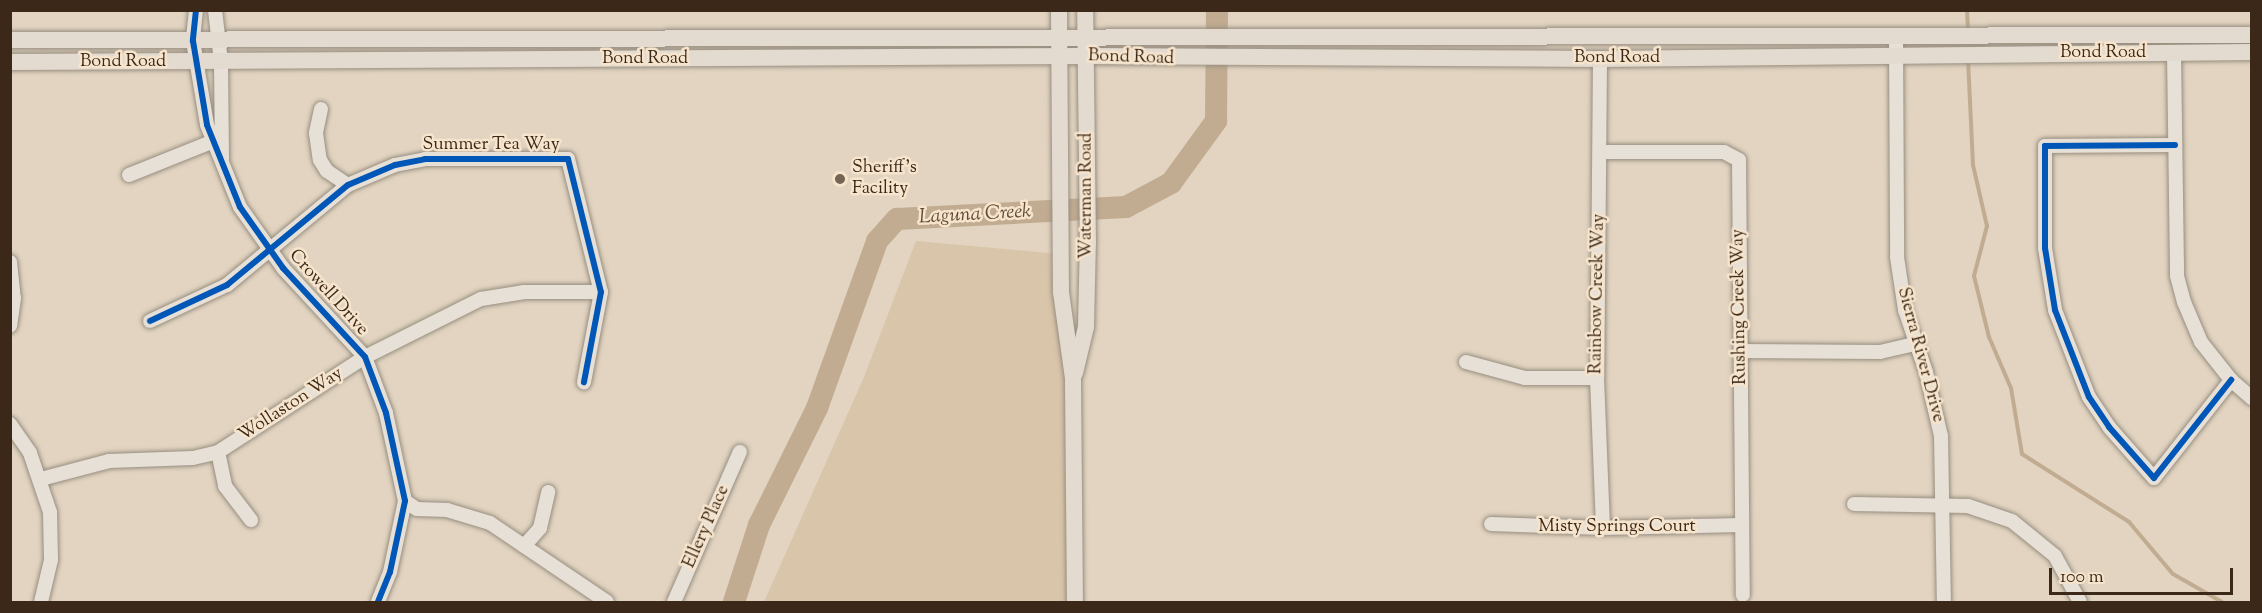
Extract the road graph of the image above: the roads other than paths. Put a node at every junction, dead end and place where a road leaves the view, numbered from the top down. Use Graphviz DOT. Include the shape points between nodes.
graph roads {
  1 [pos="196,10"];
  2 [pos="215,10"];
  3 [pos="1059,10"];
  4 [pos="1085,10"];
  5 [pos="2252,35"];
  6 [pos="1058,36"];
  7 [pos="1085,36"];
  8 [pos="1896,36"];
  9 [pos="1745,37"];
  10 [pos="10,40"];
  11 [pos="193,41"];
  12 [pos="219,41"];
  13 [pos="2252,42"];
  14 [pos="2252,52"];
  15 [pos="2174,53"];
  16 [pos="1896,55"];
  17 [pos="1059,56"];
  18 [pos="1085,56"];
  19 [pos="1600,59"];
  20 [pos="10,62"];
  21 [pos="196,62"];
  22 [pos="221,62"];
  23 [pos="321,109"];
  24 [pos="211,142"];
  25 [pos="2175,145"];
  26 [pos="1600,152"];
  27 [pos="222,159"];
  28 [pos="129,175"];
  29 [pos="348,185"];
  30 [pos="270,250"];
  31 [pos="10,262"];
  32 [pos="601,292"];
  33 [pos="150,321"];
  34 [pos="10,326"];
  35 [pos="1915,344"];
  36 [pos="1741,351"];
  37 [pos="365,357"];
  38 [pos="1466,362"];
  39 [pos="1597,378"];
  40 [pos="1073,379"];
  41 [pos="2231,380"];
  42 [pos="584,382"];
  43 [pos="2252,398"];
  44 [pos="10,424"];
  45 [pos="218,452"];
  46 [pos="740,452"];
  47 [pos="41,478"];
  48 [pos="548,492"];
  49 [pos="405,501"];
  50 [pos="1854,504"];
  51 [pos="1945,505"];
  52 [pos="251,520"];
  53 [pos="1491,524"];
  54 [pos="1742,525"];
  55 [pos="1603,528"];
  56 [pos="524,546"];
  57 [pos="1743,595"];
  58 [pos="46,601"];
  59 [pos="378,603"];
  60 [pos="607,603"];
  61 [pos="674,603"];
  62 [pos="1075,603"];
  63 [pos="1944,603"];
  64 [pos="2080,603"];
  1 -- 11 [label="street, Crowell Drive"];
  2 -- 12 [label="street, Crowell Drive"];
  3 -- 6 [label="main road, Waterman Road"];
  4 -- 7 [label="main road, Waterman Road"];
  5 -- 8 [label="main road, Bond Road"];
  6 -- 7 [label="main road, Bond Road"];
  6 -- 12 [label="main road, Bond Road"];
  6 -- 17 [label="main road, Waterman Road"];
  7 -- 9 [label="main road, Bond Road"];
  7 -- 18 [label="main road, Waterman Road"];
  8 -- 9 [label="main road, Bond Road"];
  8 -- 16 [label="street, Sierra River Drive"];
  9 -- 19 [label="main road" via="1715,46 1616,46 1605,50"];
  10 -- 11 [label="main road, Bond Road"];
  11 -- 12 [label="main road, Bond Road"];
  11 -- 21 [label="street, Crowell Drive"];
  12 -- 22 [label="street, Crowell Drive"];
  13 -- 15 [label="main road" via="2186,44"];
  14 -- 15 [label="main road, Bond Road"];
  15 -- 16 [label="main road, Bond Road"];
  15 -- 25 [label="street"];
  16 -- 19 [label="main road, Bond Road"];
  16 -- 35 [label="street, Sierra River Drive" via="1897,257"];
  17 -- 18 [label="main road, Bond Road"];
  17 -- 22 [label="main road, Bond Road"];
  17 -- 40 [label="main road, Waterman Road" via="1060,292"];
  18 -- 19 [label="main road, Bond Road"];
  18 -- 40 [label="main road, Waterman Road" via="1086,327"];
  19 -- 26 [label="street, Rainbow Creek Way"];
  20 -- 21 [label="main road, Bond Road"];
  21 -- 22 [label="main road, Bond Road"];
  21 -- 24 [label="street, Crowell Drive"];
  22 -- 27 [label="street, Crowell Drive"];
  23 -- 29 [label="street" via="316,133 320,160 327,171"];
  24 -- 27 [label="street, Crowell Drive"];
  24 -- 28 [label="street"];
  25 -- 41 [label="street" via="2177,276 2192,324"];
  25 -- 41 [label="street" via="2045,146 2045,248 2055,310 2090,397 2109,427 2154,477"];
  26 -- 36 [label="street, Rushing Creek Way" via="1724,152 1739,160"];
  26 -- 39 [label="street, Rainbow Creek Way"];
  27 -- 30 [label="street, Crowell Drive" via="240,207"];
  29 -- 30 [label="street, Summer Tea Way"];
  29 -- 32 [label="street, Summer Tea Way" via="395,165 425,159 568,159"];
  30 -- 33 [label="street, Summer Tea Way" via="227,285"];
  30 -- 37 [label="street, Crowell Drive"];
  31 -- 34 [label="street" via="14,298"];
  32 -- 37 [label="street, Wollaston Way" via="524,292 481,299"];
  32 -- 42 [label="street"];
  35 -- 36 [label="street" via="1880,352"];
  35 -- 51 [label="street, Sierra River Drive" via="1941,436"];
  36 -- 54 [label="street, Rushing Creek Way"];
  37 -- 45 [label="street, Wollaston Way"];
  37 -- 49 [label="street, Crowell Drive" via="387,413"];
  38 -- 39 [label="street" via="1525,378"];
  39 -- 55 [label="street, Rainbow Creek Way"];
  40 -- 62 [label="main road, Waterman Road"];
  41 -- 43 [label="street"];
  44 -- 47 [label="street"];
  45 -- 47 [label="street, Wollaston Way" via="194,458 109,461"];
  45 -- 52 [label="street" via="225,486"];
  46 -- 61 [label="street, Ellery Place"];
  47 -- 58 [label="street" via="50,512 52,544"];
  48 -- 56 [label="street" via="540,528"];
  49 -- 56 [label="street" via="417,509 447,510 476,518"];
  49 -- 59 [label="street, Crowell Drive"];
  50 -- 51 [label="street"];
  51 -- 63 [label="street, Sierra River Drive"];
  51 -- 64 [label="street" via="1992,512 2028,531 2055,556"];
  53 -- 55 [label="street, Misty Springs Court"];
  54 -- 55 [label="street, Misty Springs Court"];
  54 -- 57 [label="street, Rushing Creek Way"];
  56 -- 60 [label="street"];
}
